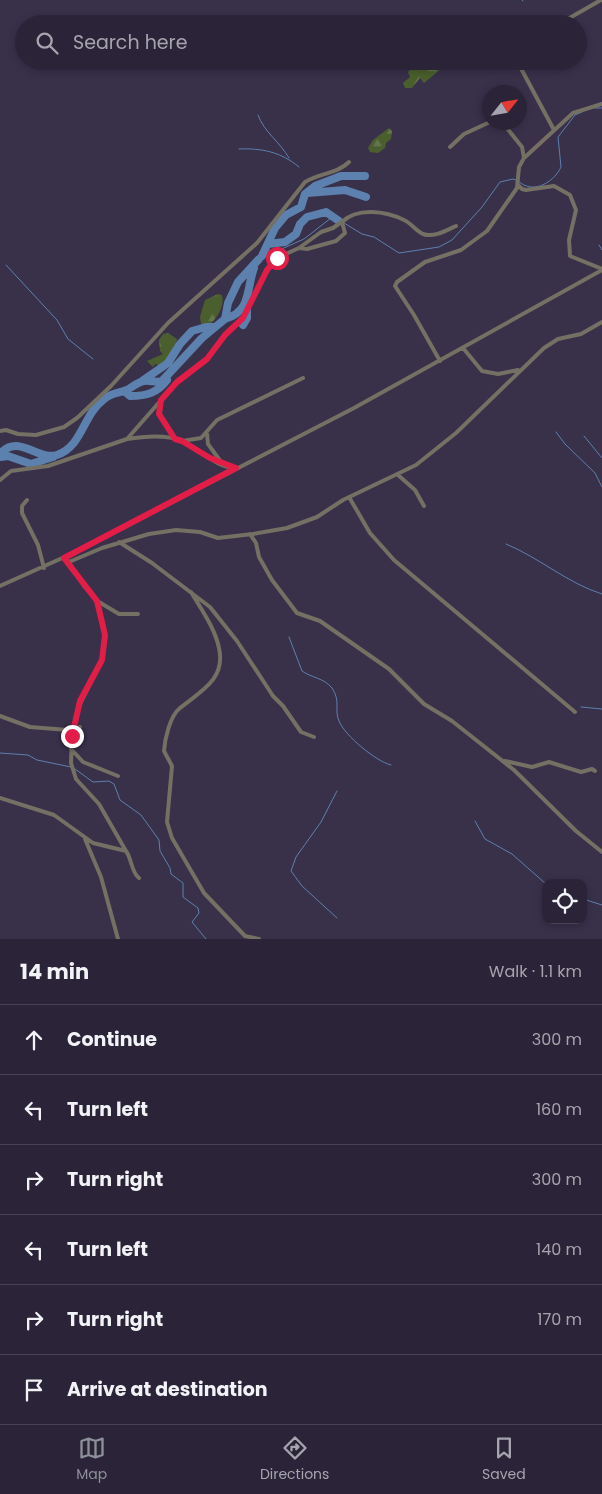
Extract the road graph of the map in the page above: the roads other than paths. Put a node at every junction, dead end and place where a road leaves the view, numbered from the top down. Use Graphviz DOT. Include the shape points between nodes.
graph roads {
  1 [pos="601,0"];
  2 [pos="575,15"];
  3 [pos="523,70"];
  4 [pos="602,104"];
  5 [pos="482,126"];
  6 [pos="508,130"];
  7 [pos="554,130"];
  8 [pos="450,147"];
  9 [pos="524,158"];
  10 [pos="349,162"];
  11 [pos="518,184"];
  12 [pos="343,221"];
  13 [pos="456,226"];
  14 [pos="299,248"];
  15 [pos="602,269"];
  16 [pos="602,322"];
  17 [pos="463,348"];
  18 [pos="440,361"];
  19 [pos="519,370"];
  20 [pos="303,378"];
  21 [pos="161,400"];
  22 [pos="0,431"];
  23 [pos="207,434"];
  24 [pos="127,439"];
  25 [pos="175,439"];
  26 [pos="182,441"];
  27 [pos="223,464"];
  28 [pos="236,468"];
  29 [pos="398,475"];
  30 [pos="0,480"];
  31 [pos="349,497"];
  32 [pos="27,500"];
  33 [pos="424,506"];
  34 [pos="250,534"];
  35 [pos="118,542"];
  36 [pos="64,558"];
  37 [pos="69,562"];
  38 [pos="44,568"];
  39 [pos="0,586"];
  40 [pos="191,592"];
  41 [pos="97,601"];
  42 [pos="138,614"];
  43 [pos="575,712"];
  44 [pos="0,716"];
  45 [pos="80,727"];
  46 [pos="73,729"];
  47 [pos="314,737"];
  48 [pos="71,749"];
  49 [pos="503,761"];
  50 [pos="595,770"];
  51 [pos="118,776"];
  52 [pos="0,798"];
  53 [pos="84,837"];
  54 [pos="126,851"];
  55 [pos="602,852"];
  56 [pos="139,878"];
  57 [pos="118,939"];
  58 [pos="259,939"];
  1 -- 2 [label="street"];
  3 -- 7 [label="street"];
  4 -- 7 [label="street" via="573,113"];
  5 -- 8 [label="street" via="464,134"];
  6 -- 9 [label="street" via="522,147"];
  7 -- 9 [label="street"];
  9 -- 11 [label="street" via="519,167"];
  10 -- 22 [label="street" via="305,182 257,243 168,323 77,418 64,427 36,434"];
  11 -- 15 [label="street" via="526,190 554,186 570,195 576,210 569,240 570,256"];
  11 -- 18 [label="street" via="487,231 462,250 425,262 395,286"];
  12 -- 13 [label="street" via="363,211 405,220 423,234 438,234"];
  12 -- 14 [label="street"];
  12 -- 14 [label="street" via="345,233 336,241"];
  14 -- 21 [label="street" via="272,264 243,318 221,339 207,359 177,382"];
  15 -- 17 [label="street"];
  16 -- 19 [label="street" via="581,334 558,340"];
  17 -- 18 [label="street"];
  17 -- 19 [label="street" via="482,371 498,374"];
  18 -- 28 [label="street"];
  19 -- 29 [label="street" via="456,433"];
  20 -- 23 [label="street" via="217,420"];
  21 -- 24 [label="street"];
  21 -- 25 [label="street" via="159,414"];
  23 -- 26 [label="street" via="195,440"];
  23 -- 27 [label="street" via="210,449"];
  24 -- 25 [label="street" via="157,436"];
  24 -- 30 [label="street" via="48,466 11,471"];
  25 -- 26 [label="street"];
  26 -- 27 [label="street"];
  27 -- 28 [label="street"];
  28 -- 36 [label="street"];
  29 -- 31 [label="street"];
  29 -- 33 [label="street" via="414,490"];
  31 -- 34 [label="street" via="302,523"];
  31 -- 43 [label="street" via="370,534 394,560"];
  32 -- 38 [label="street" via="22,506 22,513 38,545"];
  34 -- 35 [label="street" via="218,538 200,532 176,530"];
  34 -- 49 [label="street" via="272,580 297,614 328,625 389,669 424,704 443,714"];
  35 -- 37 [label="street"];
  35 -- 40 [label="street"];
  36 -- 37 [label="street"];
  36 -- 38 [label="street"];
  37 -- 41 [label="street"];
  38 -- 39 [label="street"];
  40 -- 47 [label="street" via="214,611 301,732"];
  40 -- 58 [label="street" via="217,642 220,665 210,684 179,708 172,720 164,751 172,766 167,822 172,838 204,894 245,936"];
  41 -- 42 [label="street" via="119,614"];
  41 -- 46 [label="street" via="105,635 102,660 80,701"];
  44 -- 46 [label="street" via="30,727"];
  45 -- 46 [label="street"];
  46 -- 48 [label="street"];
  48 -- 51 [label="street" via="90,765"];
  48 -- 54 [label="street" via="76,779 99,804"];
  49 -- 50 [label="street" via="532,767 549,762 581,772"];
  49 -- 55 [label="street"];
  52 -- 53 [label="street" via="54,815"];
  53 -- 54 [label="street" via="99,846"];
  53 -- 57 [label="street" via="101,877"];
  54 -- 56 [label="street"];
}
